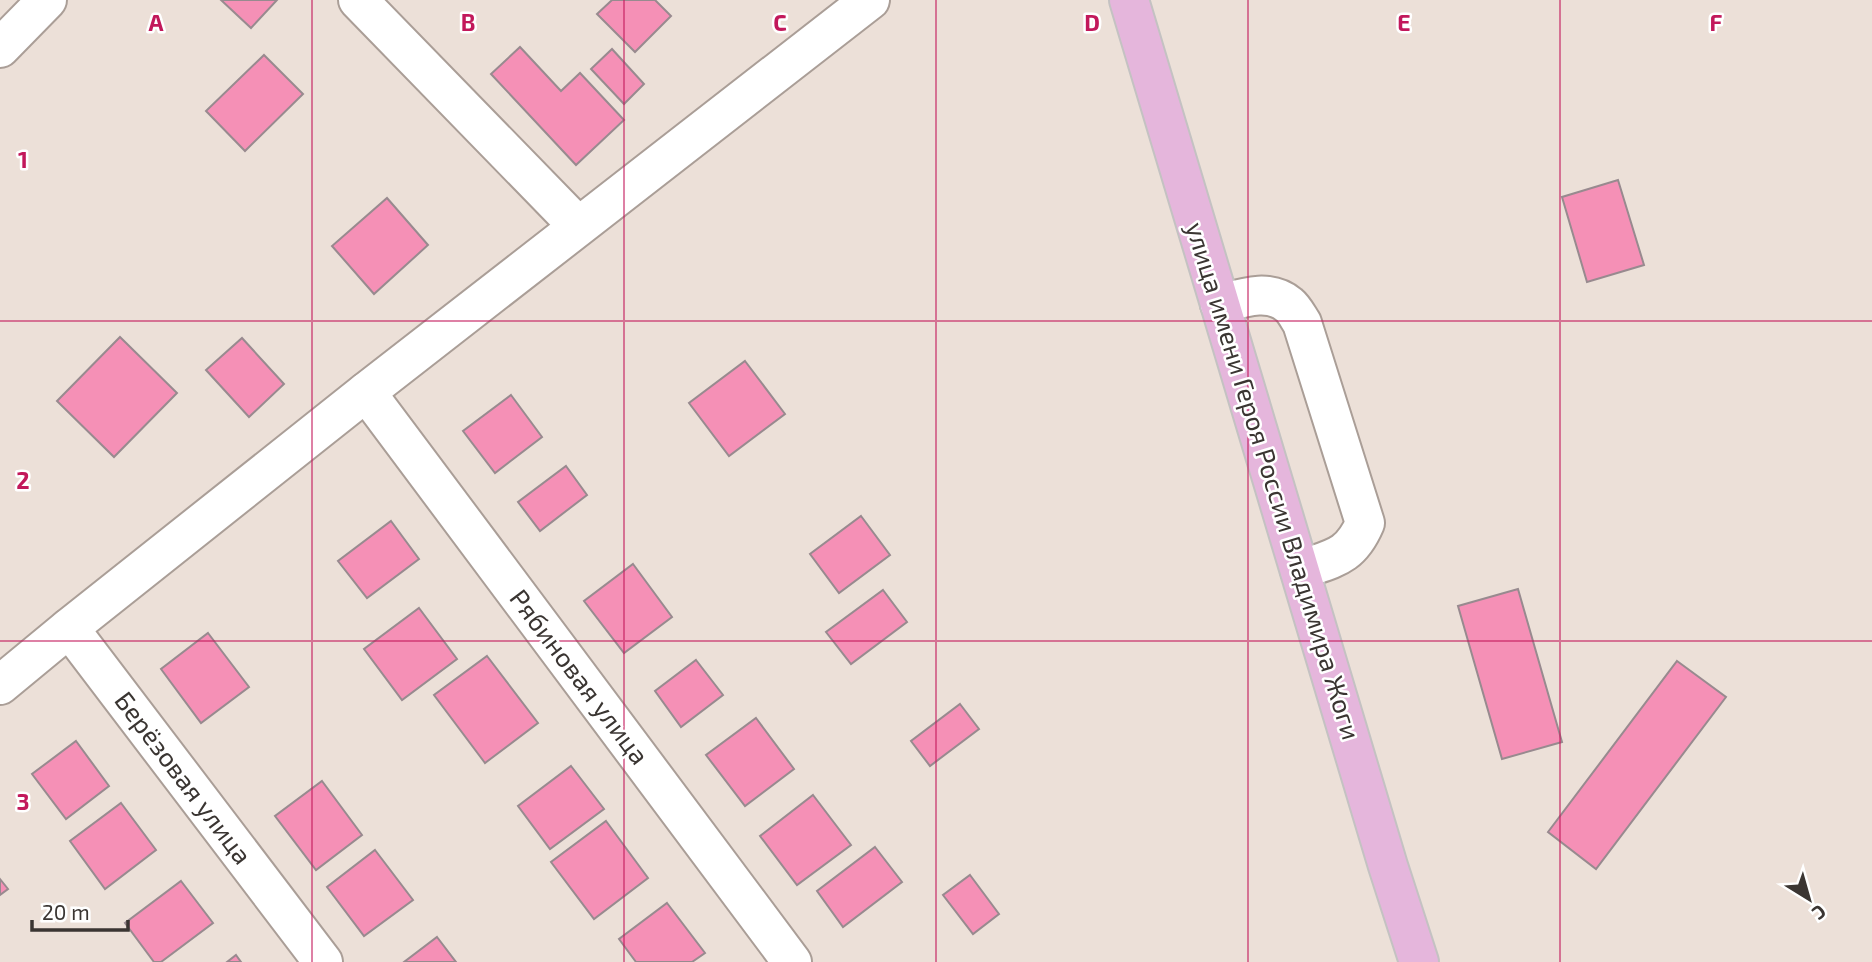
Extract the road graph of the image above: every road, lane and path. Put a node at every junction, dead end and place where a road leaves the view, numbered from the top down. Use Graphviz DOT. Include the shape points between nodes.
graph roads {
  1 [pos="47,0"];
  2 [pos="358,0"];
  3 [pos="870,0"];
  4 [pos="1129,0"];
  5 [pos="0,48"];
  6 [pos="578,226"];
  7 [pos="1220,304"];
  8 [pos="366,392"];
  9 [pos="1300,570"];
  10 [pos="69,628"];
  11 [pos="0,685"];
  12 [pos="323,962"];
  13 [pos="792,962"];
  14 [pos="1419,962"];
  1 -- 5 [label="street"];
  2 -- 6 [label="street"];
  3 -- 6 [label="street"];
  4 -- 7 [label="main road, улица имени Героя России Владимира Жоги"];
  6 -- 8 [label="street"];
  7 -- 9 [label="main road, улица имени Героя России Владимира Жоги"];
  7 -- 9 [label="street" via="1271,296 1290,305 1302,323 1365,523 1357,542 1340,556"];
  8 -- 10 [label="street"];
  8 -- 13 [label="street, Рябиновая улица"];
  9 -- 14 [label="main road, улица имени Героя России Владимира Жоги"];
  10 -- 11 [label="street"];
  10 -- 12 [label="street, Берёзовая улица"];
}
